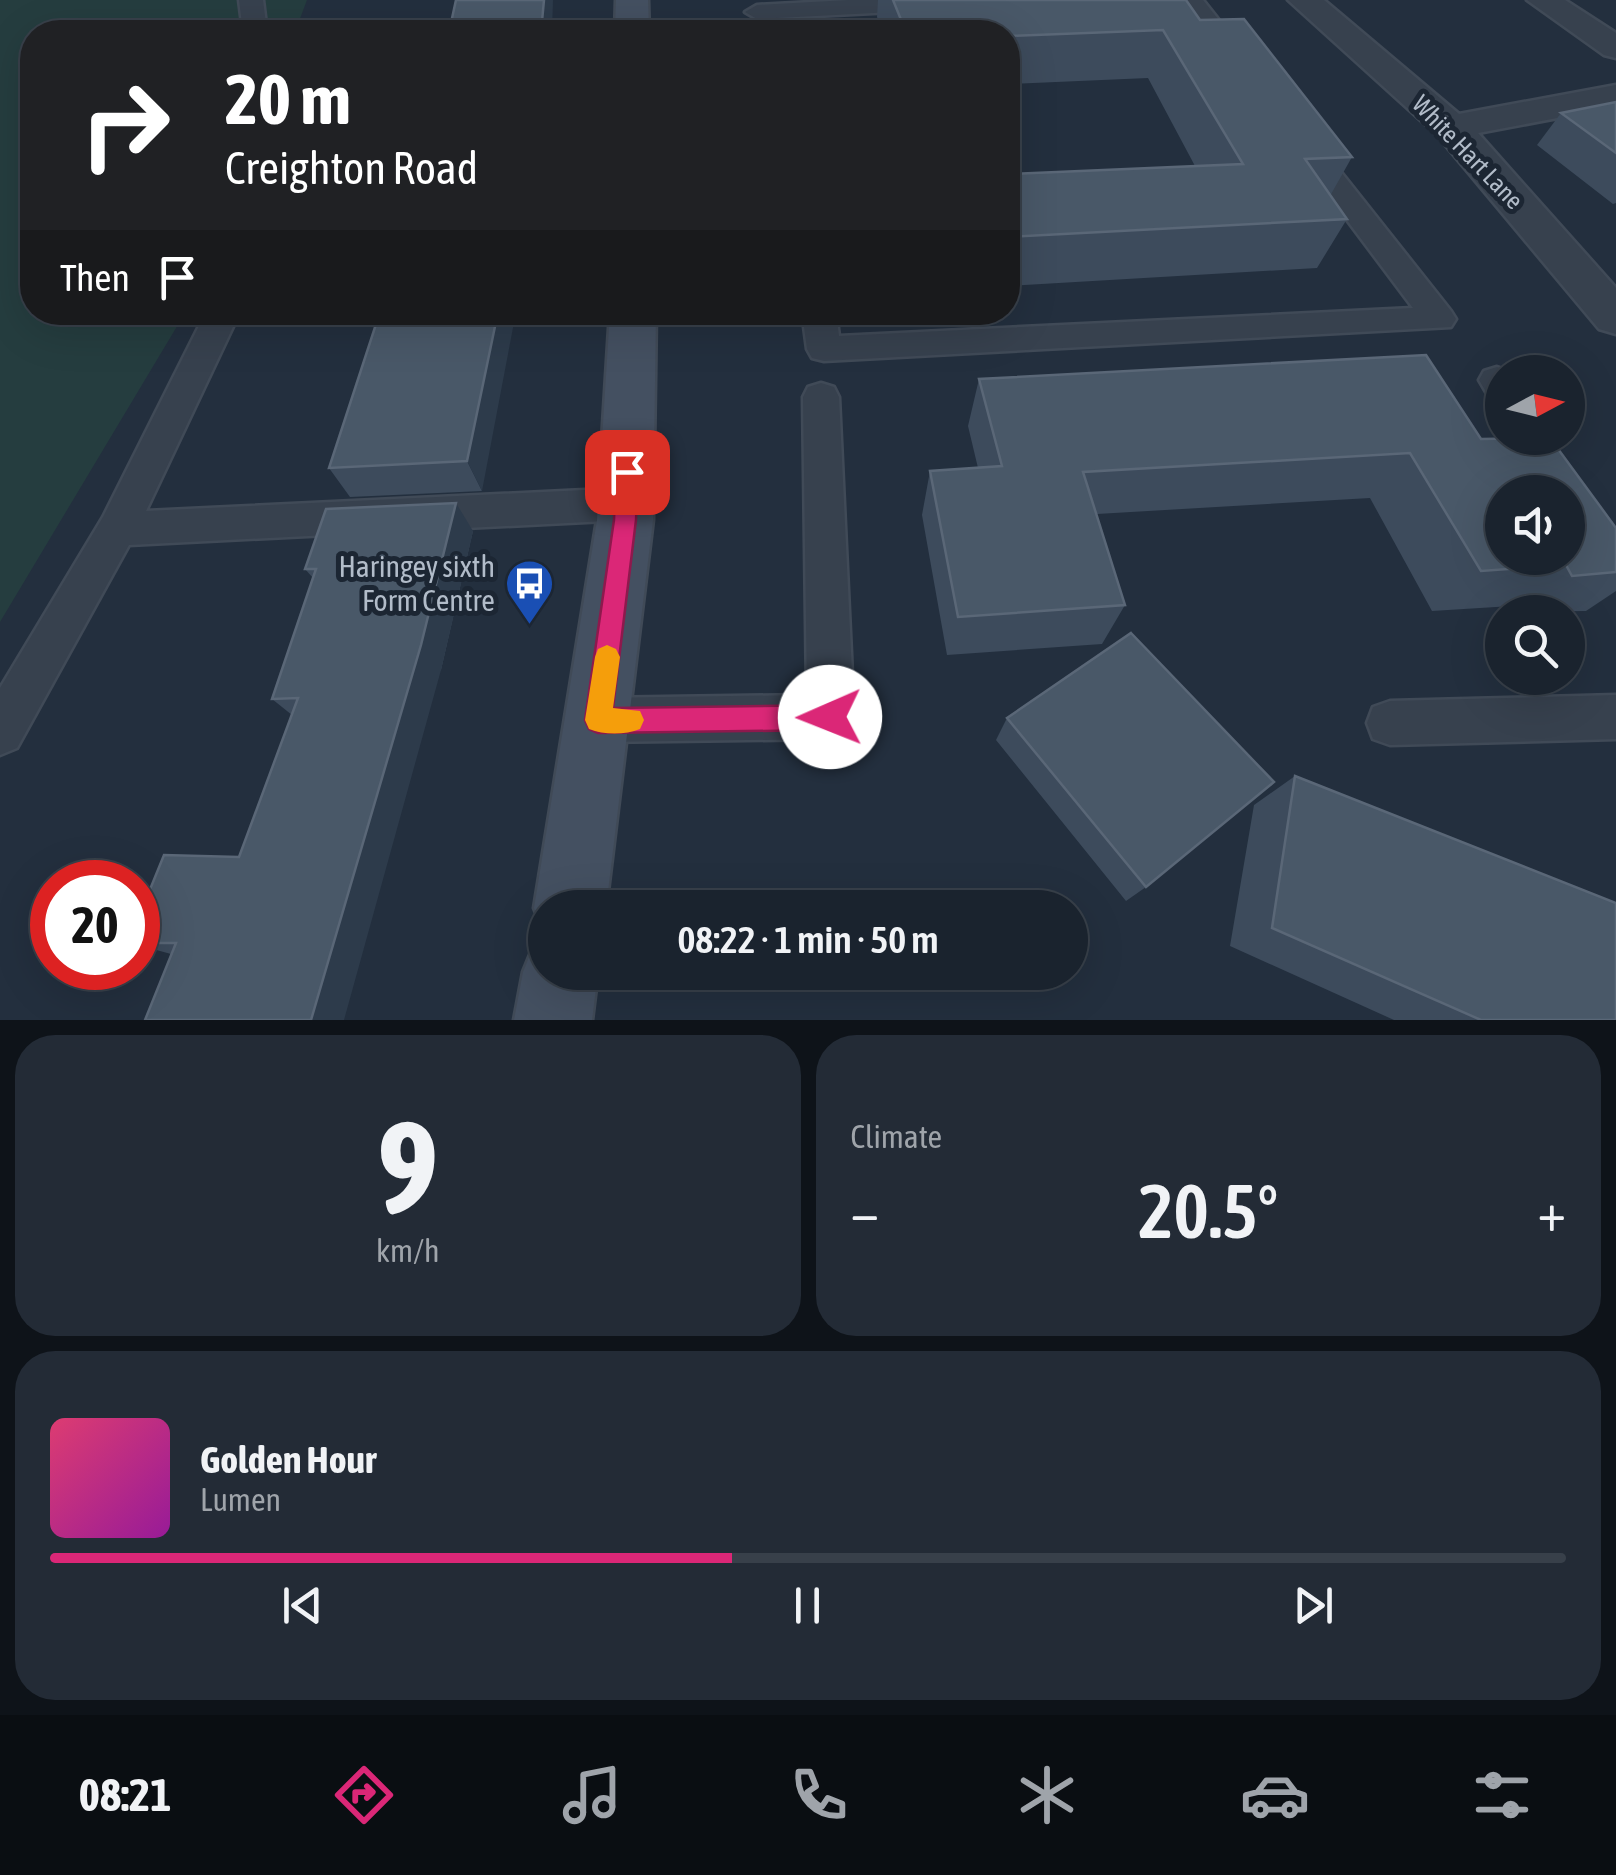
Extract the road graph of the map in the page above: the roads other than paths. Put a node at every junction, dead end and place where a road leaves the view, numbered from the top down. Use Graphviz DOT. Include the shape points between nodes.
graph roads {
  1 [pos="990,0"];
  2 [pos="1191,0"];
  3 [pos="1304,0"];
  4 [pos="1543,0"];
  5 [pos="761,15"];
  6 [pos="1616,48"];
  7 [pos="1260,89"];
  8 [pos="1616,96"];
  9 [pos="1284,118"];
  10 [pos="1451,127"];
  11 [pos="1616,318"];
  12 [pos="217,325"];
  13 [pos="633,325"];
  14 [pos="821,325"];
  15 [pos="822,396"];
  16 [pos="626,504"];
  17 [pos="117,529"];
  18 [pos="1616,717"];
  19 [pos="598,720"];
  20 [pos="1390,723"];
  21 [pos="0,732"];
  22 [pos="573,890"];
  23 [pos="558,990"];
  24 [pos="554,1020"];
  1 -- 5 [label="lane"];
  2 -- 7 [label="lane"];
  3 -- 10 [label="street, White Hart Lane"];
  4 -- 6 [label="street"];
  8 -- 10 [label="street"];
  9 -- 14 [label="lane" via="1438,319 824,349"];
  10 -- 11 [label="street, White Hart Lane"];
  12 -- 17 [label="lane"];
  13 -- 16 [label="street"];
  15 -- 19 [label="lane" via="830,717"];
  16 -- 17 [label="lane"];
  16 -- 19 [label="street"];
  17 -- 21 [label="lane"];
  18 -- 20 [label="lane"];
  19 -- 22 [label="street"];
  23 -- 24 [label="street"];
}
